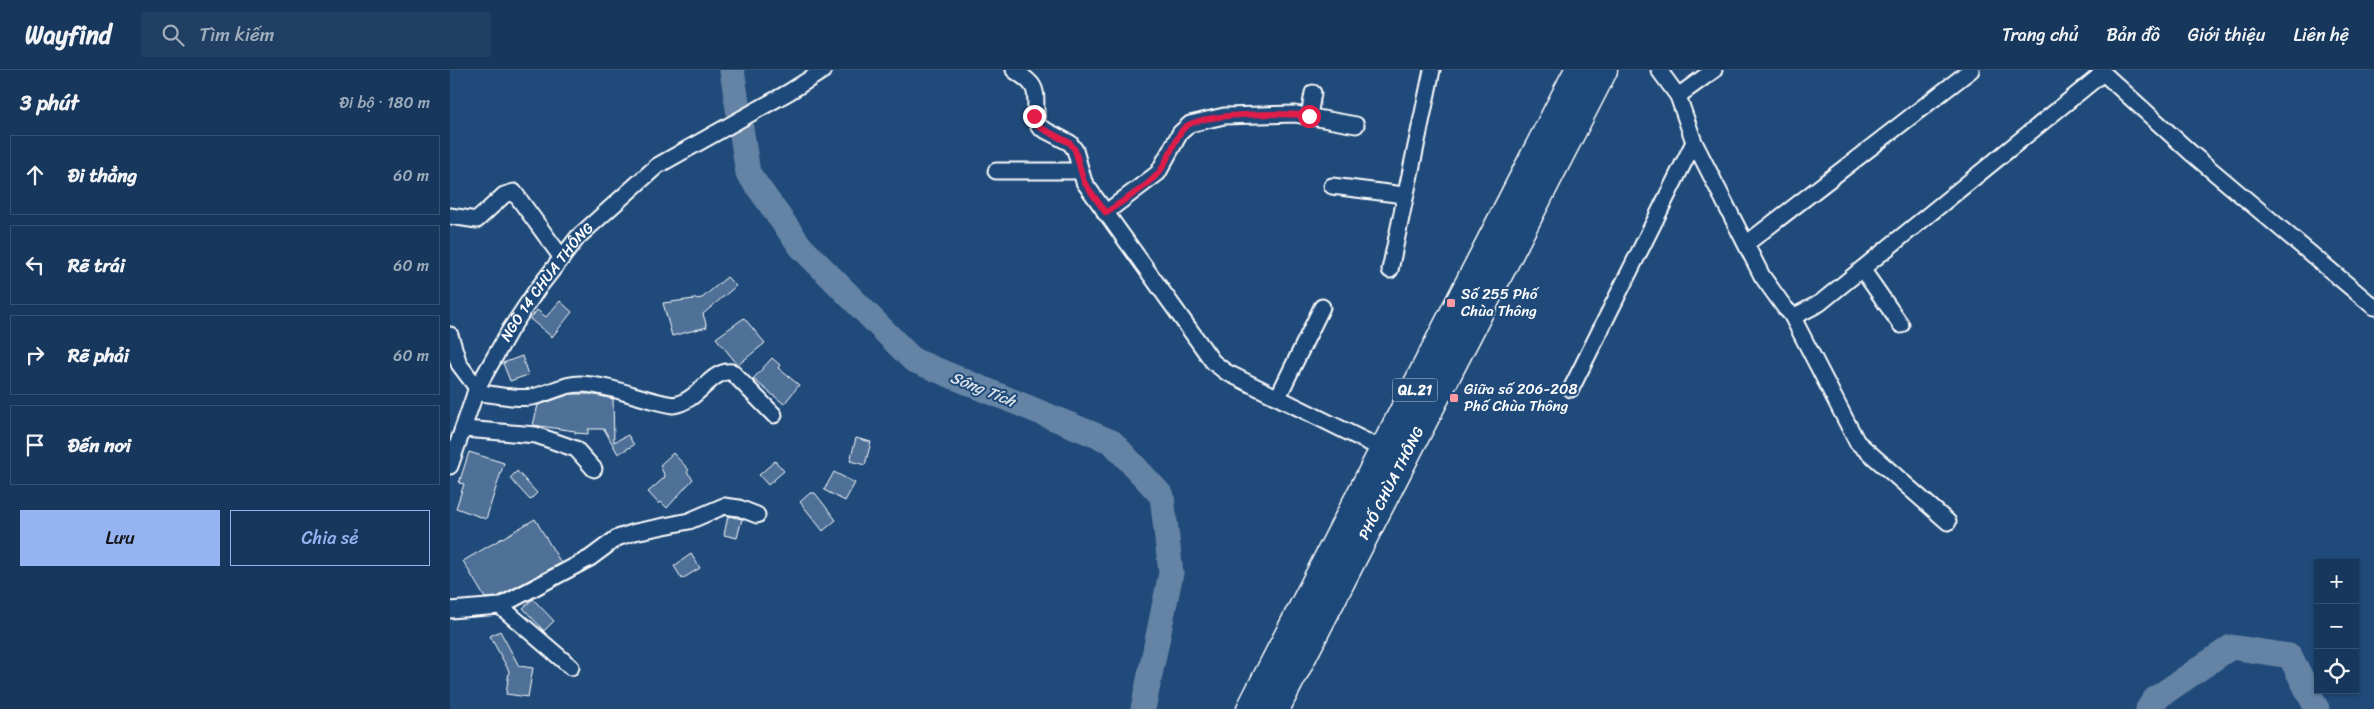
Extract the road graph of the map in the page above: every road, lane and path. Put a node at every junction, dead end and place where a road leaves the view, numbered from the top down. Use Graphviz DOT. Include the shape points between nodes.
graph roads {
  1 [pos="824,70"];
  2 [pos="1014,70"];
  3 [pos="1432,70"];
  4 [pos="1579,70"];
  5 [pos="1603,70"];
  6 [pos="1659,70"];
  7 [pos="1714,70"];
  8 [pos="1972,70"];
  9 [pos="2102,71"];
  10 [pos="1313,93"];
  11 [pos="1678,96"];
  12 [pos="1309,116"];
  13 [pos="1356,125"];
  14 [pos="1694,142"];
  15 [pos="996,171"];
  16 [pos="1080,171"];
  17 [pos="1332,186"];
  18 [pos="1404,195"];
  19 [pos="1106,213"];
  20 [pos="450,216"];
  21 [pos="1746,244"];
  22 [pos="562,258"];
  23 [pos="1862,269"];
  24 [pos="1390,270"];
  25 [pos="1322,307"];
  26 [pos="2374,307"];
  27 [pos="1791,314"];
  28 [pos="1901,325"];
  29 [pos="450,335"];
  30 [pos="1570,389"];
  31 [pos="476,390"];
  32 [pos="1278,397"];
  33 [pos="774,416"];
  34 [pos="464,428"];
  35 [pos="1384,450"];
  36 [pos="450,466"];
  37 [pos="594,469"];
  38 [pos="757,515"];
  39 [pos="1948,522"];
  40 [pos="500,606"];
  41 [pos="450,610"];
  42 [pos="571,667"];
  43 [pos="1251,709"];
  44 [pos="1275,709"];
  1 -- 22 [label="street, NGÕ 14 CHÙA THÔNG" via="657,166 578,237"];
  2 -- 16 [label="street" via="1033,86 1036,94 1034,116 1039,127 1070,143"];
  3 -- 18 [label="street"];
  4 -- 35 [label="highway, PHỐ CHÙA THÔNG / QL.21"];
  5 -- 44 [label="highway, PHỐ CHÙA THÔNG / QL.21"];
  6 -- 11 [label="street"];
  7 -- 11 [label="street"];
  8 -- 21 [label="street"];
  9 -- 23 [label="street"];
  9 -- 26 [label="street" via="2190,152"];
  10 -- 12 [label="street"];
  11 -- 14 [label="street"];
  12 -- 13 [label="street"];
  12 -- 19 [label="street" via="1238,115 1190,124 1180,133 1158,173"];
  14 -- 21 [label="street"];
  14 -- 30 [label="street"];
  15 -- 16 [label="street"];
  16 -- 19 [label="street"];
  17 -- 18 [label="street"];
  18 -- 24 [label="street"];
  19 -- 32 [label="street" via="1213,362 1226,372"];
  20 -- 22 [label="street" via="477,220 504,195 514,192"];
  21 -- 27 [label="street" via="1762,276"];
  22 -- 31 [label="street, NGÕ 14 CHÙA THÔNG" via="510,330"];
  23 -- 27 [label="street" via="1820,303 1802,314"];
  23 -- 28 [label="street"];
  25 -- 32 [label="street"];
  27 -- 39 [label="street" via="1857,442"];
  29 -- 31 [label="street" via="459,364"];
  31 -- 33 [label="street" via="523,398 569,384 584,384 673,405 691,399 725,371 732,372"];
  31 -- 34 [label="street, NGÕ 14 CHÙA THÔNG"];
  32 -- 35 [label="street"];
  34 -- 36 [label="street, NGÕ 14 CHÙA THÔNG"];
  34 -- 37 [label="street" via="536,435 576,449"];
  35 -- 43 [label="highway, PHỐ CHÙA THÔNG / QL.21"];
  38 -- 40 [label="street" via="724,506 689,521 617,538 590,558"];
  40 -- 41 [label="street"];
  40 -- 42 [label="street"];
}
